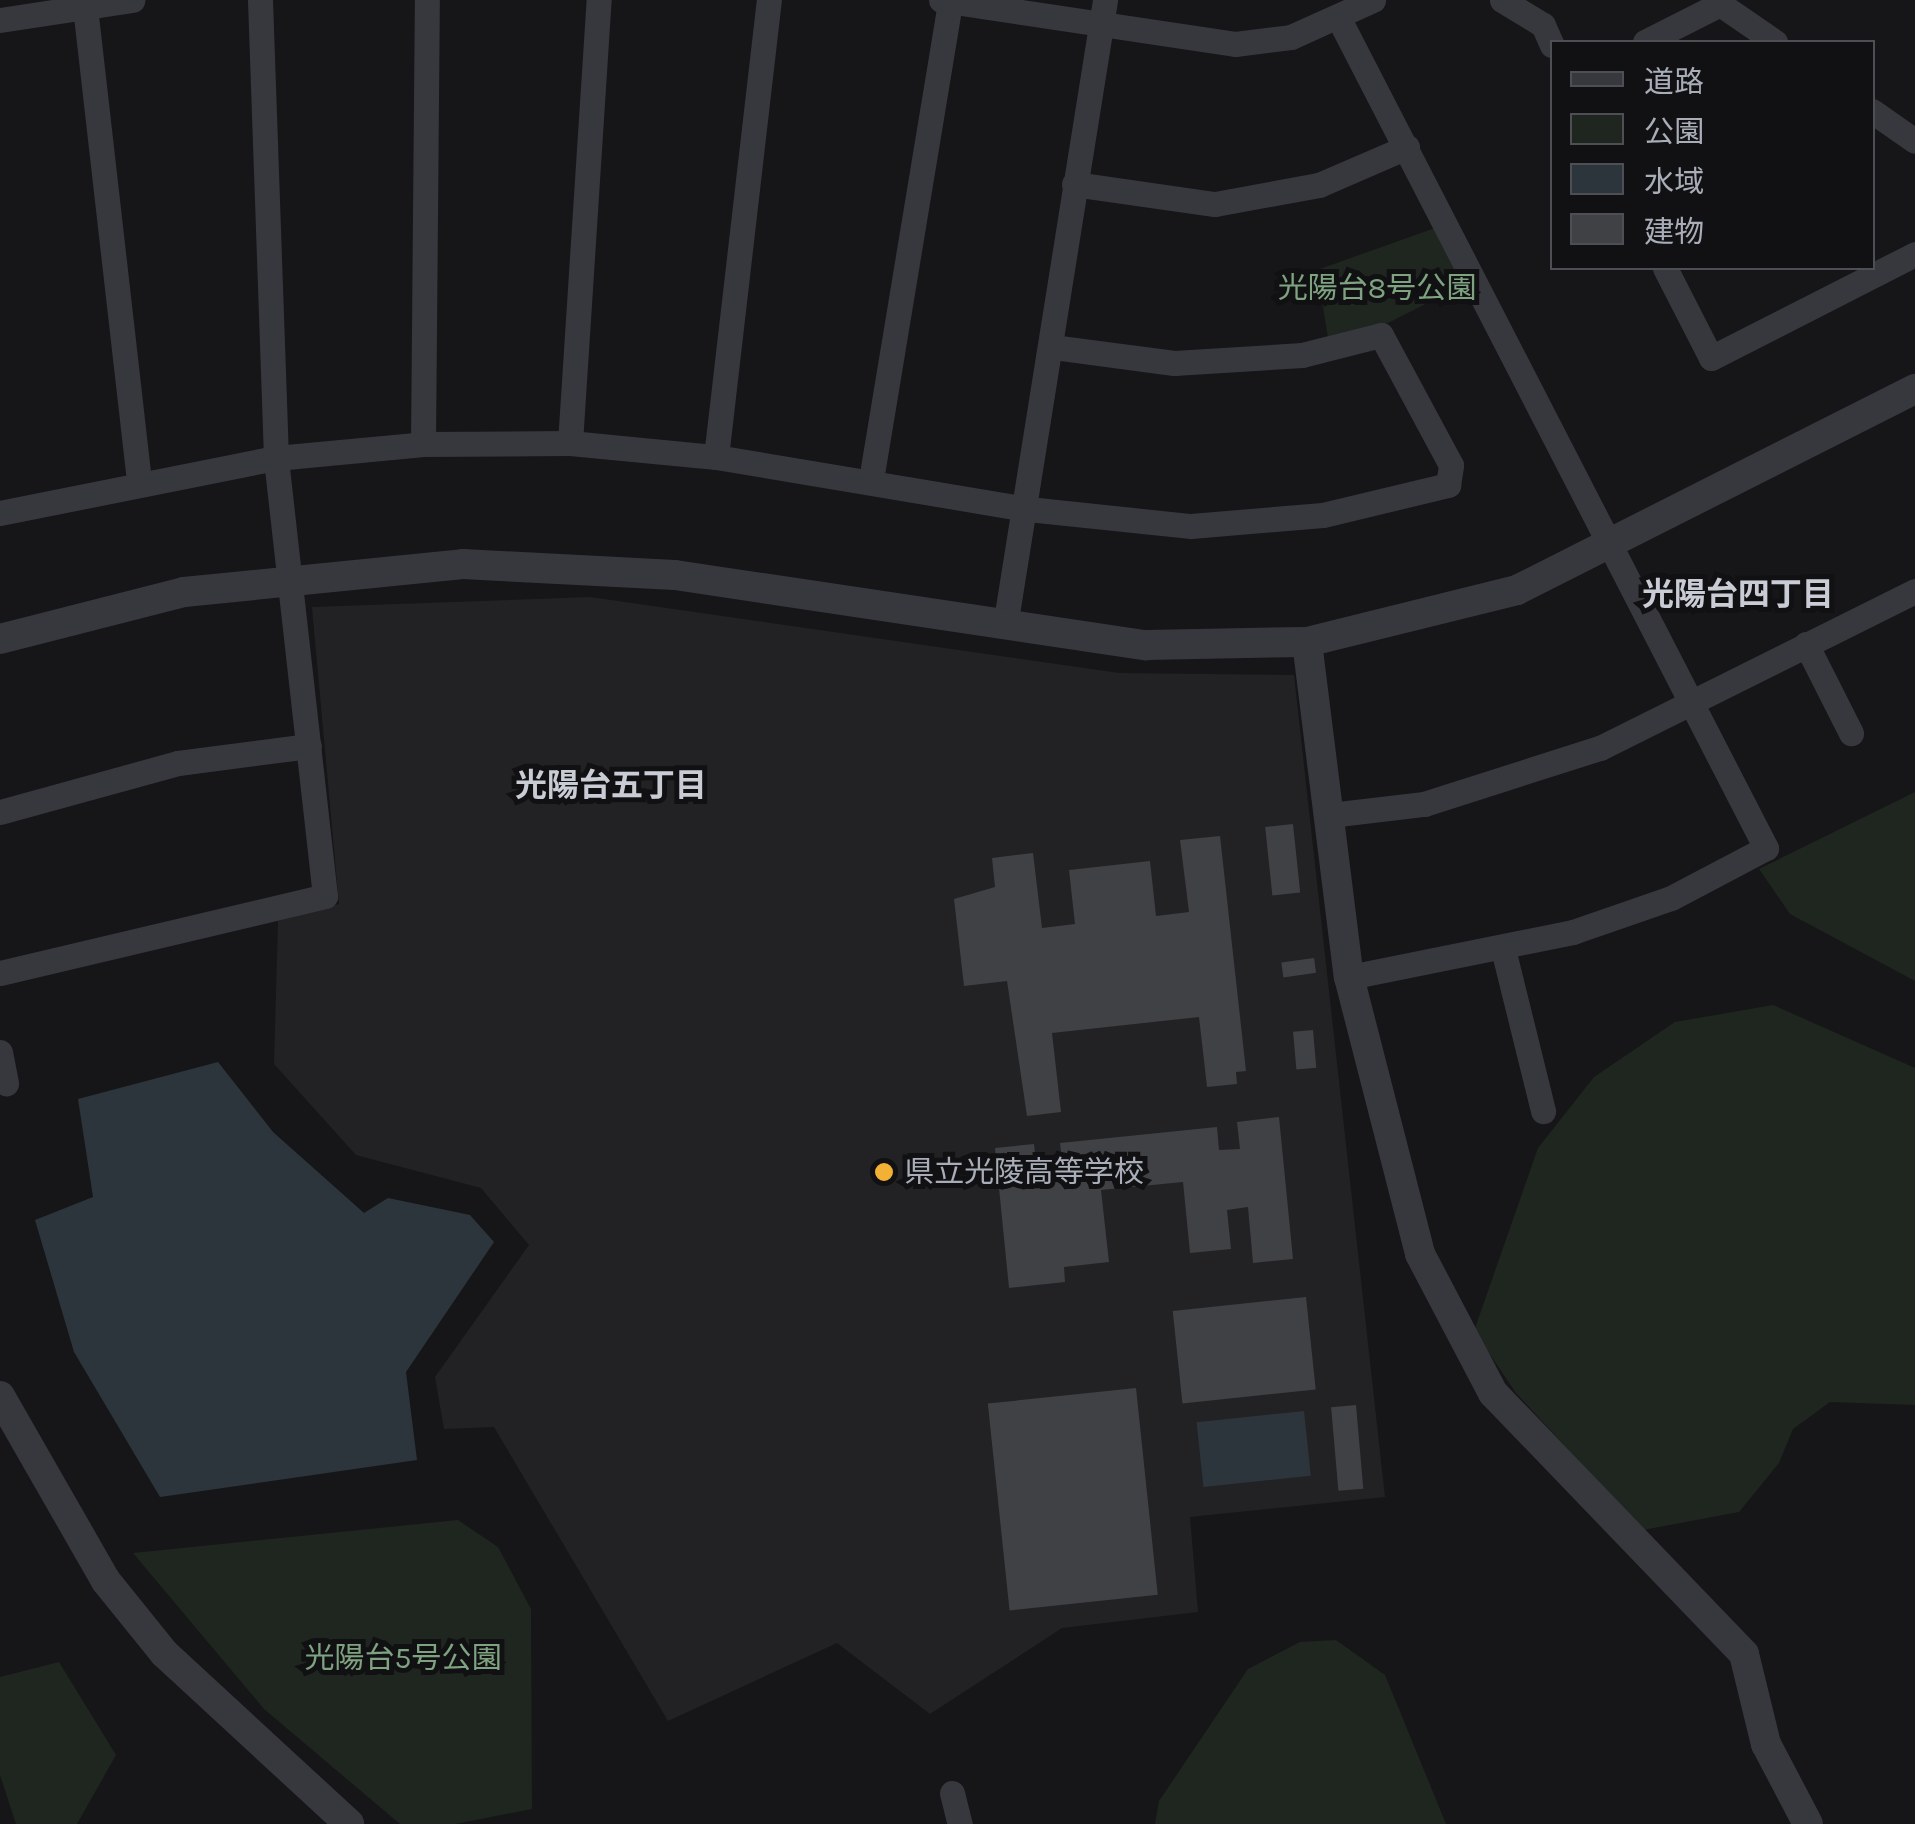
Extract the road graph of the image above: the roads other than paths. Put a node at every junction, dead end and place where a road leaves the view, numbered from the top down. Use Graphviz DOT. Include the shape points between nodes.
graph roads {
  1 [pos="133,0"];
  2 [pos="260,0"];
  3 [pos="427,0"];
  4 [pos="599,0"];
  5 [pos="770,0"];
  6 [pos="941,0"];
  7 [pos="1373,0"];
  8 [pos="1502,0"];
  9 [pos="950,1"];
  10 [pos="86,7"];
  11 [pos="1103,12"];
  12 [pos="1338,17"];
  13 [pos="0,20"];
  14 [pos="1649,40"];
  15 [pos="1772,40"];
  16 [pos="1550,41"];
  17 [pos="1875,113"];
  18 [pos="1915,141"];
  19 [pos="1407,147"];
  20 [pos="1074,184"];
  21 [pos="1915,254"];
  22 [pos="1667,270"];
  23 [pos="1052,347"];
  24 [pos="1915,389"];
  25 [pos="423,444"];
  26 [pos="570,444"];
  27 [pos="716,457"];
  28 [pos="276,458"];
  29 [pos="872,480"];
  30 [pos="139,483"];
  31 [pos="1028,510"];
  32 [pos="0,513"];
  33 [pos="1610,544"];
  34 [pos="290,577"];
  35 [pos="1915,590"];
  36 [pos="1005,626"];
  37 [pos="0,640"];
  38 [pos="1307,642"];
  39 [pos="1806,644"];
  40 [pos="1690,704"];
  41 [pos="1851,733"];
  42 [pos="309,746"];
  43 [pos="0,812"];
  44 [pos="1330,815"];
  45 [pos="1504,952"];
  46 [pos="0,973"];
  47 [pos="1349,977"];
  48 [pos="0,1052"];
  49 [pos="6,1084"];
  50 [pos="1544,1111"];
  51 [pos="0,1396"];
  52 [pos="952,1793"];
  53 [pos="349,1824"];
  54 [pos="960,1824"];
  55 [pos="1808,1824"];
  1 -- 10 [label="street"];
  2 -- 28 [label="street"];
  3 -- 25 [label="street"];
  4 -- 26 [label="street"];
  5 -- 27 [label="street"];
  6 -- 9 [label="street"];
  7 -- 12 [label="street"];
  8 -- 16 [label="street" via="1542,26"];
  9 -- 11 [label="street"];
  9 -- 29 [label="street"];
  10 -- 13 [label="street"];
  10 -- 30 [label="street"];
  11 -- 12 [label="street" via="1235,44 1292,37"];
  11 -- 20 [label="street"];
  12 -- 19 [label="street"];
  14 -- 15 [label="street" via="1720,4"];
  17 -- 18 [label="street"];
  19 -- 20 [label="street" via="1318,185 1215,204"];
  19 -- 33 [label="street"];
  20 -- 23 [label="street"];
  21 -- 22 [label="street" via="1711,358"];
  23 -- 31 [label="street"];
  23 -- 31 [label="street" via="1174,362 1302,354 1381,335 1448,486 1323,515 1192,526"];
  24 -- 33 [label="street"];
  25 -- 26 [label="street"];
  25 -- 28 [label="street"];
  26 -- 27 [label="street"];
  27 -- 29 [label="street"];
  28 -- 30 [label="street"];
  28 -- 34 [label="street"];
  29 -- 31 [label="street"];
  30 -- 32 [label="street"];
  31 -- 36 [label="street"];
  33 -- 38 [label="street" via="1518,590"];
  33 -- 40 [label="street"];
  34 -- 36 [label="street" via="462,564 620,571"];
  34 -- 37 [label="street" via="184,592"];
  34 -- 42 [label="street"];
  35 -- 39 [label="street"];
  36 -- 38 [label="street" via="1146,645"];
  38 -- 44 [label="street"];
  39 -- 40 [label="street"];
  39 -- 41 [label="street"];
  40 -- 44 [label="street" via="1505,782"];
  40 -- 45 [label="street" via="1766,848 1671,898"];
  42 -- 43 [label="street" via="178,762"];
  42 -- 46 [label="street" via="325,896"];
  44 -- 47 [label="street"];
  45 -- 47 [label="street"];
  45 -- 50 [label="street"];
  47 -- 55 [label="street" via="1420,1254 1454,1328 1493,1394 1744,1654 1766,1744"];
  48 -- 49 [label="street"];
  51 -- 53 [label="street" via="106,1581 164,1652"];
  52 -- 54 [label="street"];
}
